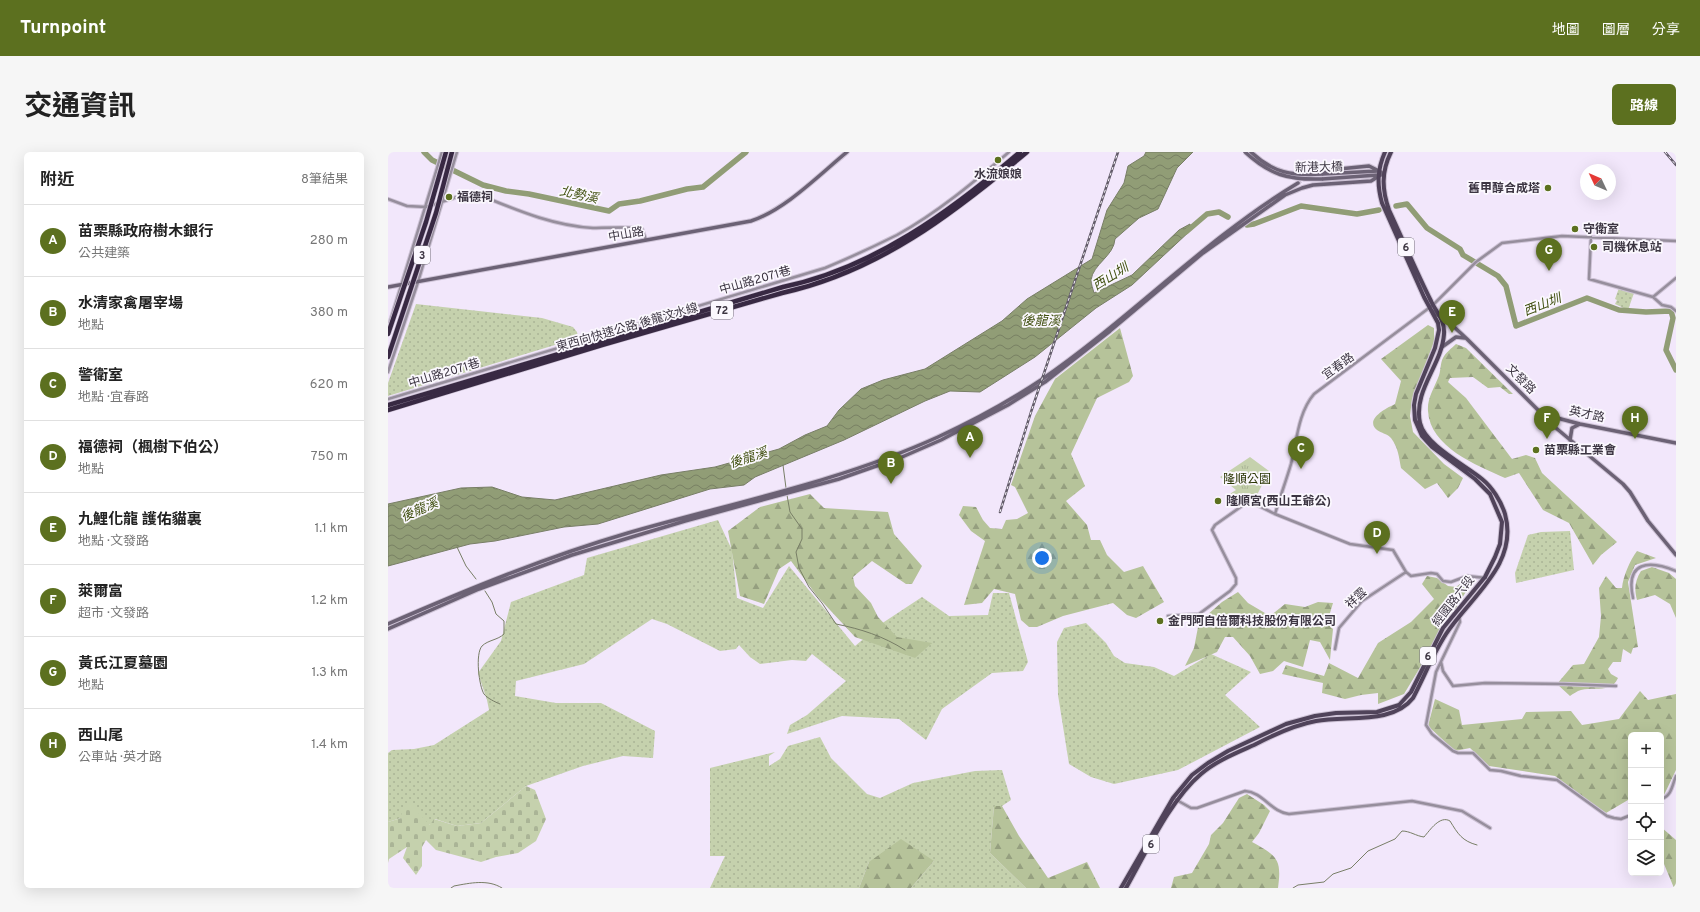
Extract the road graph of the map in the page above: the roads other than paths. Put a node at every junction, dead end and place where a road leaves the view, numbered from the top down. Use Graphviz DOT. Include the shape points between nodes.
graph roads {
  1 [pos="442,152"];
  2 [pos="446,152"];
  3 [pos="452,152"];
  4 [pos="458,152"];
  5 [pos="847,152"];
  6 [pos="1009,152"];
  7 [pos="1020,152"];
  8 [pos="1027,152"];
  9 [pos="1244,152"];
  10 [pos="1251,152"];
  11 [pos="1385,152"];
  12 [pos="1391,152"];
  13 [pos="1378,173"];
  14 [pos="1384,173"];
  15 [pos="1321,175"];
  16 [pos="1298,183"];
  17 [pos="388,199"];
  18 [pos="443,202"];
  19 [pos="426,206"];
  20 [pos="1592,237"];
  21 [pos="646,241"];
  22 [pos="1676,241"];
  23 [pos="1676,278"];
  24 [pos="418,282"];
  25 [pos="402,284"];
  26 [pos="388,287"];
  27 [pos="1653,297"];
  28 [pos="1433,305"];
  29 [pos="1429,308"];
  30 [pos="1676,311"];
  31 [pos="1441,317"];
  32 [pos="388,327"];
  33 [pos="388,334"];
  34 [pos="1467,339"];
  35 [pos="1442,346"];
  36 [pos="388,357"];
  37 [pos="388,372"];
  38 [pos="1418,396"];
  39 [pos="388,399"];
  40 [pos="388,404"];
  41 [pos="388,410"];
  42 [pos="1542,414"];
  43 [pos="1580,424"];
  44 [pos="1570,440"];
  45 [pos="1676,443"];
  46 [pos="1275,514"];
  47 [pos="1676,555"];
  48 [pos="1676,571"];
  49 [pos="1406,572"];
  50 [pos="1484,577"];
  51 [pos="1490,580"];
  52 [pos="1633,598"];
  53 [pos="1454,612"];
  54 [pos="1459,615"];
  55 [pos="1168,616"];
  56 [pos="388,624"];
  57 [pos="388,629"];
  58 [pos="1335,649"];
  59 [pos="1441,662"];
  60 [pos="1616,686"];
  61 [pos="1312,719"];
  62 [pos="1676,776"];
  63 [pos="1664,798"];
  64 [pos="1175,800"];
  65 [pos="1628,816"];
  66 [pos="1490,828"];
  67 [pos="1121,888"];
  68 [pos="1126,888"];
  1 -- 19 [label="street"];
  2 -- 33 [label="highway, 3, bridge" via="426,222"];
  3 -- 36 [label="highway, 3, bridge" via="436,213"];
  4 -- 18 [label="street"];
  5 -- 21 [label="street, 中山路" via="781,206 762,217"];
  6 -- 39 [label="street, 中山路2071巷" via="958,194 916,223 869,249 825,268"];
  7 -- 40 [label="highway, 東西向快速公路 後龍汶水線 / 72" via="943,214 882,250 837,271"];
  8 -- 41 [label="highway, 東西向快速公路 後龍汶水線 / 72" via="974,196 920,234 838,276"];
  9 -- 15 [label="street, 新港大橋, bridge" via="1256,163 1287,178 1301,179"];
  10 -- 15 [label="street, 新港大橋, bridge" via="1264,163 1280,171 1296,175"];
  11 -- 13 [label="main road, 6"];
  12 -- 14 [label="main road, 6"];
  13 -- 14 [label="street"];
  13 -- 15 [label="street, 新港大橋"];
  13 -- 29 [label="main road, 6" via="1378,190 1385,212"];
  13 -- 57 [label="street" via="1370,181 1313,186 1285,195 1203,254 1045,382 1008,405 934,443 839,479 572,555 479,589"];
  14 -- 28 [label="main road, 6" via="1383,190 1389,210"];
  16 -- 56 [label="street" via="1201,251 1109,328 1042,379 1006,402 939,437 838,476 570,551 477,586"];
  17 -- 19 [label="street" via="407,206"];
  18 -- 19 [label="street"];
  18 -- 21 [label="street" via="469,193 475,194 550,222 594,228 636,227 642,229"];
  18 -- 24 [label="street"];
  19 -- 25 [label="street"];
  20 -- 22 [label="street"];
  20 -- 27 [label="street" via="1590,279"];
  20 -- 28 [label="street, 宜春路" via="1562,236 1502,243 1476,262"];
  21 -- 24 [label="street, 中山路"];
  23 -- 27 [label="street"];
  24 -- 25 [label="street, 中山路"];
  24 -- 37 [label="street"];
  25 -- 26 [label="street, 中山路"];
  25 -- 32 [label="street"];
  27 -- 30 [label="street"];
  28 -- 29 [label="street, 宜春路"];
  28 -- 31 [label="main road, 6"];
  29 -- 31 [label="street, 文發路"];
  29 -- 38 [label="main road, 經國路六段 / 6" via="1438,323 1439,335"];
  29 -- 46 [label="street, 宜春路" via="1310,399 1300,421 1291,464"];
  31 -- 34 [label="street, 文發路"];
  31 -- 35 [label="main road, 經國路六段 / 6" via="1444,332"];
  34 -- 35 [label="street" via="1456,337"];
  34 -- 42 [label="street, 文發路"];
  35 -- 38 [label="main road, 經國路六段 / 6"];
  38 -- 50 [label="main road, 經國路六段 / 6" via="1414,412 1416,425 1422,436 1432,447 1484,487 1497,507 1502,522 1500,544 1490,570"];
  38 -- 51 [label="main road, 經國路六段 / 6" via="1421,425 1429,438 1483,480 1503,509 1507,529 1504,550"];
  42 -- 43 [label="street, 英才路"];
  42 -- 44 [label="street, 文發路"];
  43 -- 44 [label="street" via="1572,428"];
  43 -- 45 [label="street, 英才路"];
  44 -- 47 [label="street, 文發路" via="1623,484 1648,521"];
  46 -- 49 [label="street" via="1350,544 1393,550"];
  46 -- 55 [label="street" via="1249,501 1215,525 1212,530 1236,578 1236,584 1199,614"];
  48 -- 52 [label="street" via="1656,564 1640,567 1631,581"];
  49 -- 50 [label="street" via="1410,576 1431,572 1444,581 1451,582 1467,576"];
  49 -- 58 [label="street, 祥雲" via="1362,601 1339,628"];
  50 -- 51 [label="street"];
  50 -- 53 [label="main road, 經國路六段 / 6"];
  51 -- 54 [label="main road, 經國路六段 / 6"];
  53 -- 54 [label="main road"];
  53 -- 61 [label="main road, 經國路六段 / 6" via="1443,628 1411,692 1399,705 1377,712 1336,713"];
  54 -- 59 [label="street" via="1460,622"];
  54 -- 61 [label="main road, 經國路六段 / 6" via="1445,634 1413,698 1401,710 1378,716"];
  59 -- 60 [label="street" via="1443,671 1453,686"];
  59 -- 65 [label="street" via="1436,672 1426,725 1432,734 1458,753 1473,753 1490,770 1557,780 1607,816 1618,820"];
  61 -- 64 [label="main road, 經國路六段 / 6" via="1286,724 1221,755 1192,775"];
  62 -- 63 [label="street" via="1669,795"];
  64 -- 66 [label="street" via="1191,808 1197,808 1250,791 1276,810 1289,814 1412,801 1462,811"];
  64 -- 67 [label="main road, 經國路六段 / 6"];
  64 -- 68 [label="main road, 經國路六段 / 6"];
}
